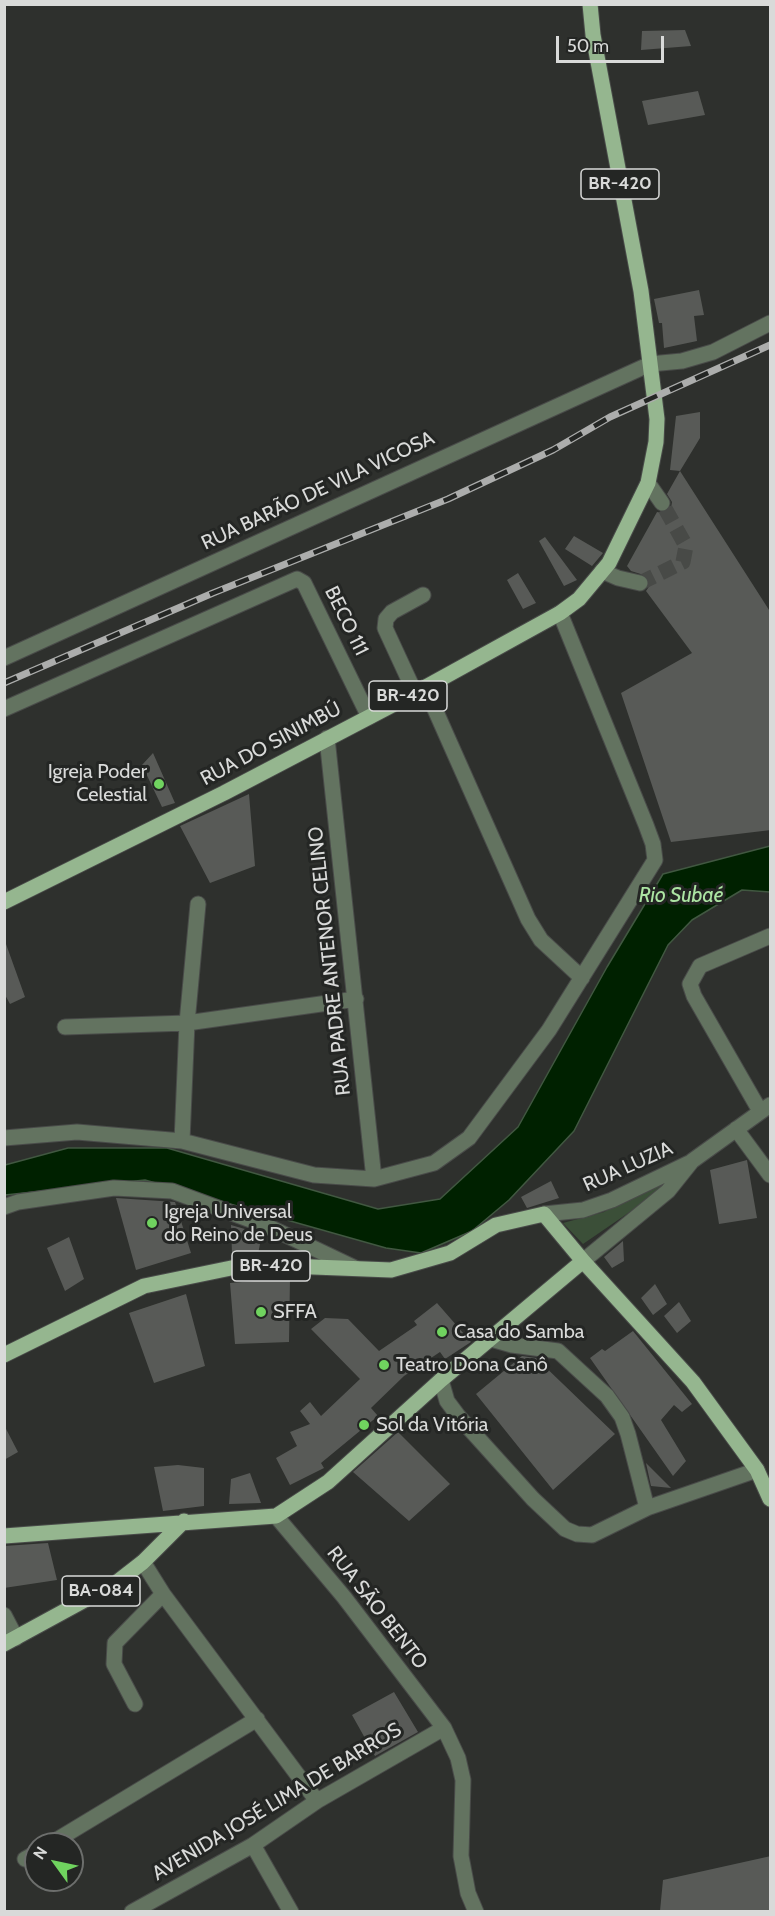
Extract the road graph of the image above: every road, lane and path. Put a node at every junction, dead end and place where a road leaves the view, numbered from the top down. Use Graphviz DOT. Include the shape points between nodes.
graph roads {
  1 [pos="590,4"];
  2 [pos="771,323"];
  3 [pos="650,364"];
  4 [pos="648,483"];
  5 [pos="662,503"];
  6 [pos="602,571"];
  7 [pos="640,583"];
  8 [pos="423,595"];
  9 [pos="560,613"];
  10 [pos="4,658"];
  11 [pos="420,690"];
  12 [pos="4,709"];
  13 [pos="369,717"];
  14 [pos="327,738"];
  15 [pos="4,902"];
  16 [pos="198,904"];
  17 [pos="771,936"];
  18 [pos="582,978"];
  19 [pos="356,999"];
  20 [pos="187,1023"];
  21 [pos="65,1027"];
  22 [pos="765,1108"];
  23 [pos="736,1129"];
  24 [pos="4,1138"];
  25 [pos="183,1142"];
  26 [pos="692,1161"];
  27 [pos="771,1175"];
  28 [pos="374,1179"];
  29 [pos="4,1208"];
  30 [pos="544,1214"];
  31 [pos="583,1261"];
  32 [pos="354,1268"];
  33 [pos="491,1339"];
  34 [pos="4,1355"];
  35 [pos="441,1380"];
  36 [pos="757,1470"];
  37 [pos="771,1499"];
  38 [pos="646,1508"];
  39 [pos="276,1516"];
  40 [pos="184,1521"];
  41 [pos="4,1536"];
  42 [pos="143,1562"];
  43 [pos="163,1594"];
  44 [pos="4,1615"];
  45 [pos="10,1641"];
  46 [pos="135,1704"];
  47 [pos="257,1719"];
  48 [pos="444,1728"];
  49 [pos="317,1802"];
  50 [pos="70,1832"];
  51 [pos="253,1845"];
  52 [pos="132,1911"];
  53 [pos="291,1911"];
  54 [pos="477,1911"];
  1 -- 3 [label="main road, BR-420" via="641,291"];
  2 -- 3 [label="street, RUA BARÃO DE VILA VICOSA" via="713,352 682,361"];
  3 -- 4 [label="main road, RUA DO SINIMBÚ / BR-420" via="657,430"];
  3 -- 10 [label="street, RUA BARÃO DE VILA VICOSA"];
  4 -- 5 [label="street"];
  4 -- 6 [label="main road, RUA DO SINIMBÚ / BR-420"];
  6 -- 7 [label="street"];
  6 -- 9 [label="main road, RUA DO SINIMBÚ / BR-420"];
  8 -- 11 [label="street" via="392,612 385,628"];
  9 -- 11 [label="main road, RUA DO SINIMBÚ / BR-420"];
  9 -- 18 [label="street" via="646,825 655,860"];
  11 -- 13 [label="main road, RUA DO SINIMBÚ / BR-420"];
  11 -- 18 [label="street" via="528,919 542,940"];
  12 -- 13 [label="street, BECO 111" via="297,579 304,583"];
  13 -- 14 [label="main road, RUA DO SINIMBÚ / BR-420"];
  14 -- 15 [label="main road, RUA DO SINIMBÚ / BR-420"];
  14 -- 19 [label="street, RUA PADRE ANTENOR CELINO"];
  16 -- 20 [label="street"];
  17 -- 22 [label="street" via="707,963 693,975 690,984"];
  18 -- 28 [label="street" via="549,1030 469,1138 434,1163"];
  19 -- 20 [label="street"];
  19 -- 28 [label="street, RUA PADRE ANTENOR CELINO"];
  20 -- 21 [label="street"];
  20 -- 25 [label="street"];
  22 -- 23 [label="street, RUA LUZIA"];
  23 -- 26 [label="street, RUA LUZIA"];
  23 -- 27 [label="street"];
  24 -- 25 [label="street" via="77,1132"];
  25 -- 28 [label="street" via="314,1175"];
  26 -- 30 [label="street, RUA LUZIA" via="612,1200 583,1210"];
  26 -- 31 [label="street, RUA LUZIA" via="668,1191"];
  29 -- 32 [label="street" via="18,1202 114,1188 172,1191 267,1226"];
  30 -- 31 [label="main road"];
  30 -- 32 [label="main road, BR-420" via="496,1225 433,1260 391,1270"];
  31 -- 33 [label="main road"];
  31 -- 36 [label="main road" via="693,1382"];
  32 -- 34 [label="main road, BR-420" via="236,1267 144,1286"];
  33 -- 35 [label="main road"];
  33 -- 38 [label="street" via="558,1351 607,1396 628,1434"];
  35 -- 38 [label="street" via="447,1401 459,1417 533,1499 566,1529 592,1534"];
  35 -- 39 [label="main road" via="328,1482"];
  36 -- 37 [label="main road"];
  36 -- 38 [label="street"];
  39 -- 40 [label="main road"];
  39 -- 48 [label="street, RUA SÃO BENTO"];
  40 -- 41 [label="main road"];
  40 -- 42 [label="main road, BA-084"];
  42 -- 43 [label="street"];
  42 -- 45 [label="main road, BA-084" via="116,1583"];
  43 -- 46 [label="street" via="115,1643 114,1665"];
  43 -- 47 [label="street"];
  44 -- 45 [label="street"];
  47 -- 49 [label="street"];
  47 -- 50 [label="street"];
  48 -- 49 [label="street, AVENIDA JOSÉ LIMA DE BARROS"];
  48 -- 54 [label="street, RUA SÃO BENTO" via="463,1780 461,1856 468,1893"];
  49 -- 51 [label="street, AVENIDA JOSÉ LIMA DE BARROS"];
  51 -- 52 [label="street, AVENIDA JOSÉ LIMA DE BARROS"];
  51 -- 53 [label="street"];
}
